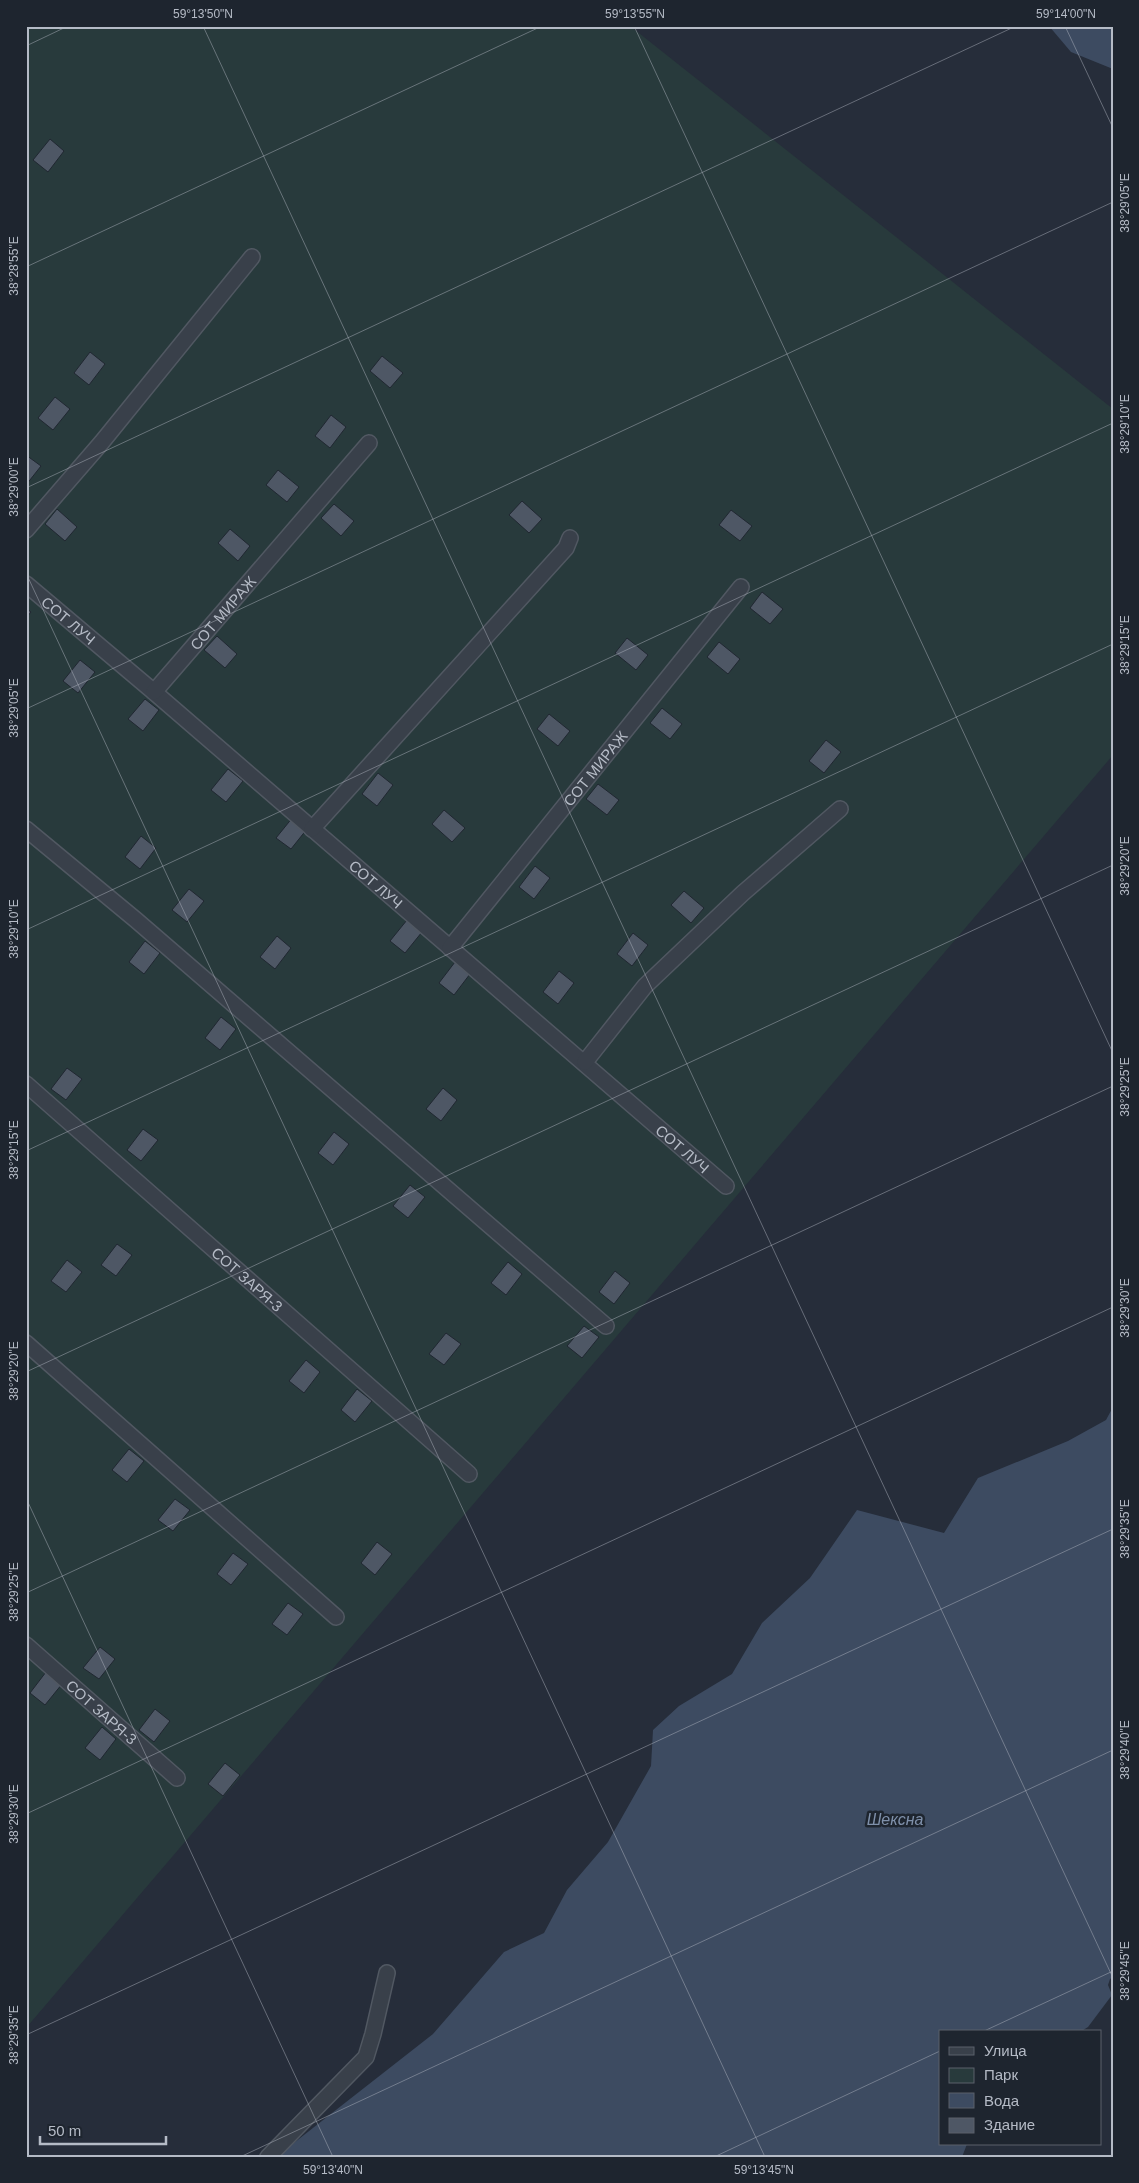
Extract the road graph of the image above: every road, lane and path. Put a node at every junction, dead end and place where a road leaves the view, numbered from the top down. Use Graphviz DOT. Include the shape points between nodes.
graph roads {
  1 [pos="252,257"];
  2 [pos="369,443"];
  3 [pos="26,530"];
  4 [pos="570,538"];
  5 [pos="26,584"];
  6 [pos="741,587"];
  7 [pos="154,692"];
  8 [pos="840,809"];
  9 [pos="26,829"];
  10 [pos="312,830"];
  11 [pos="450,948"];
  12 [pos="585,1062"];
  13 [pos="26,1084"];
  14 [pos="726,1186"];
  15 [pos="606,1326"];
  16 [pos="26,1343"];
  17 [pos="470,1474"];
  18 [pos="336,1617"];
  19 [pos="26,1645"];
  20 [pos="177,1778"];
  21 [pos="387,1972"];
  22 [pos="268,2157"];
  1 -- 3 [label="street"];
  2 -- 7 [label="street, СОТ МИРАЖ"];
  4 -- 10 [label="street" via="566,548"];
  5 -- 7 [label="street, СОТ ЛУЧ"];
  6 -- 11 [label="street, СОТ МИРАЖ"];
  7 -- 10 [label="street, СОТ ЛУЧ"];
  8 -- 12 [label="street" via="644,986"];
  9 -- 15 [label="street"];
  10 -- 11 [label="street, СОТ ЛУЧ"];
  11 -- 12 [label="street, СОТ ЛУЧ"];
  12 -- 14 [label="street, СОТ ЛУЧ"];
  13 -- 17 [label="street, СОТ ЗАРЯ-3"];
  16 -- 18 [label="street"];
  19 -- 20 [label="street, СОТ ЗАРЯ-3"];
  21 -- 22 [label="street" via="366,2057"];
}
